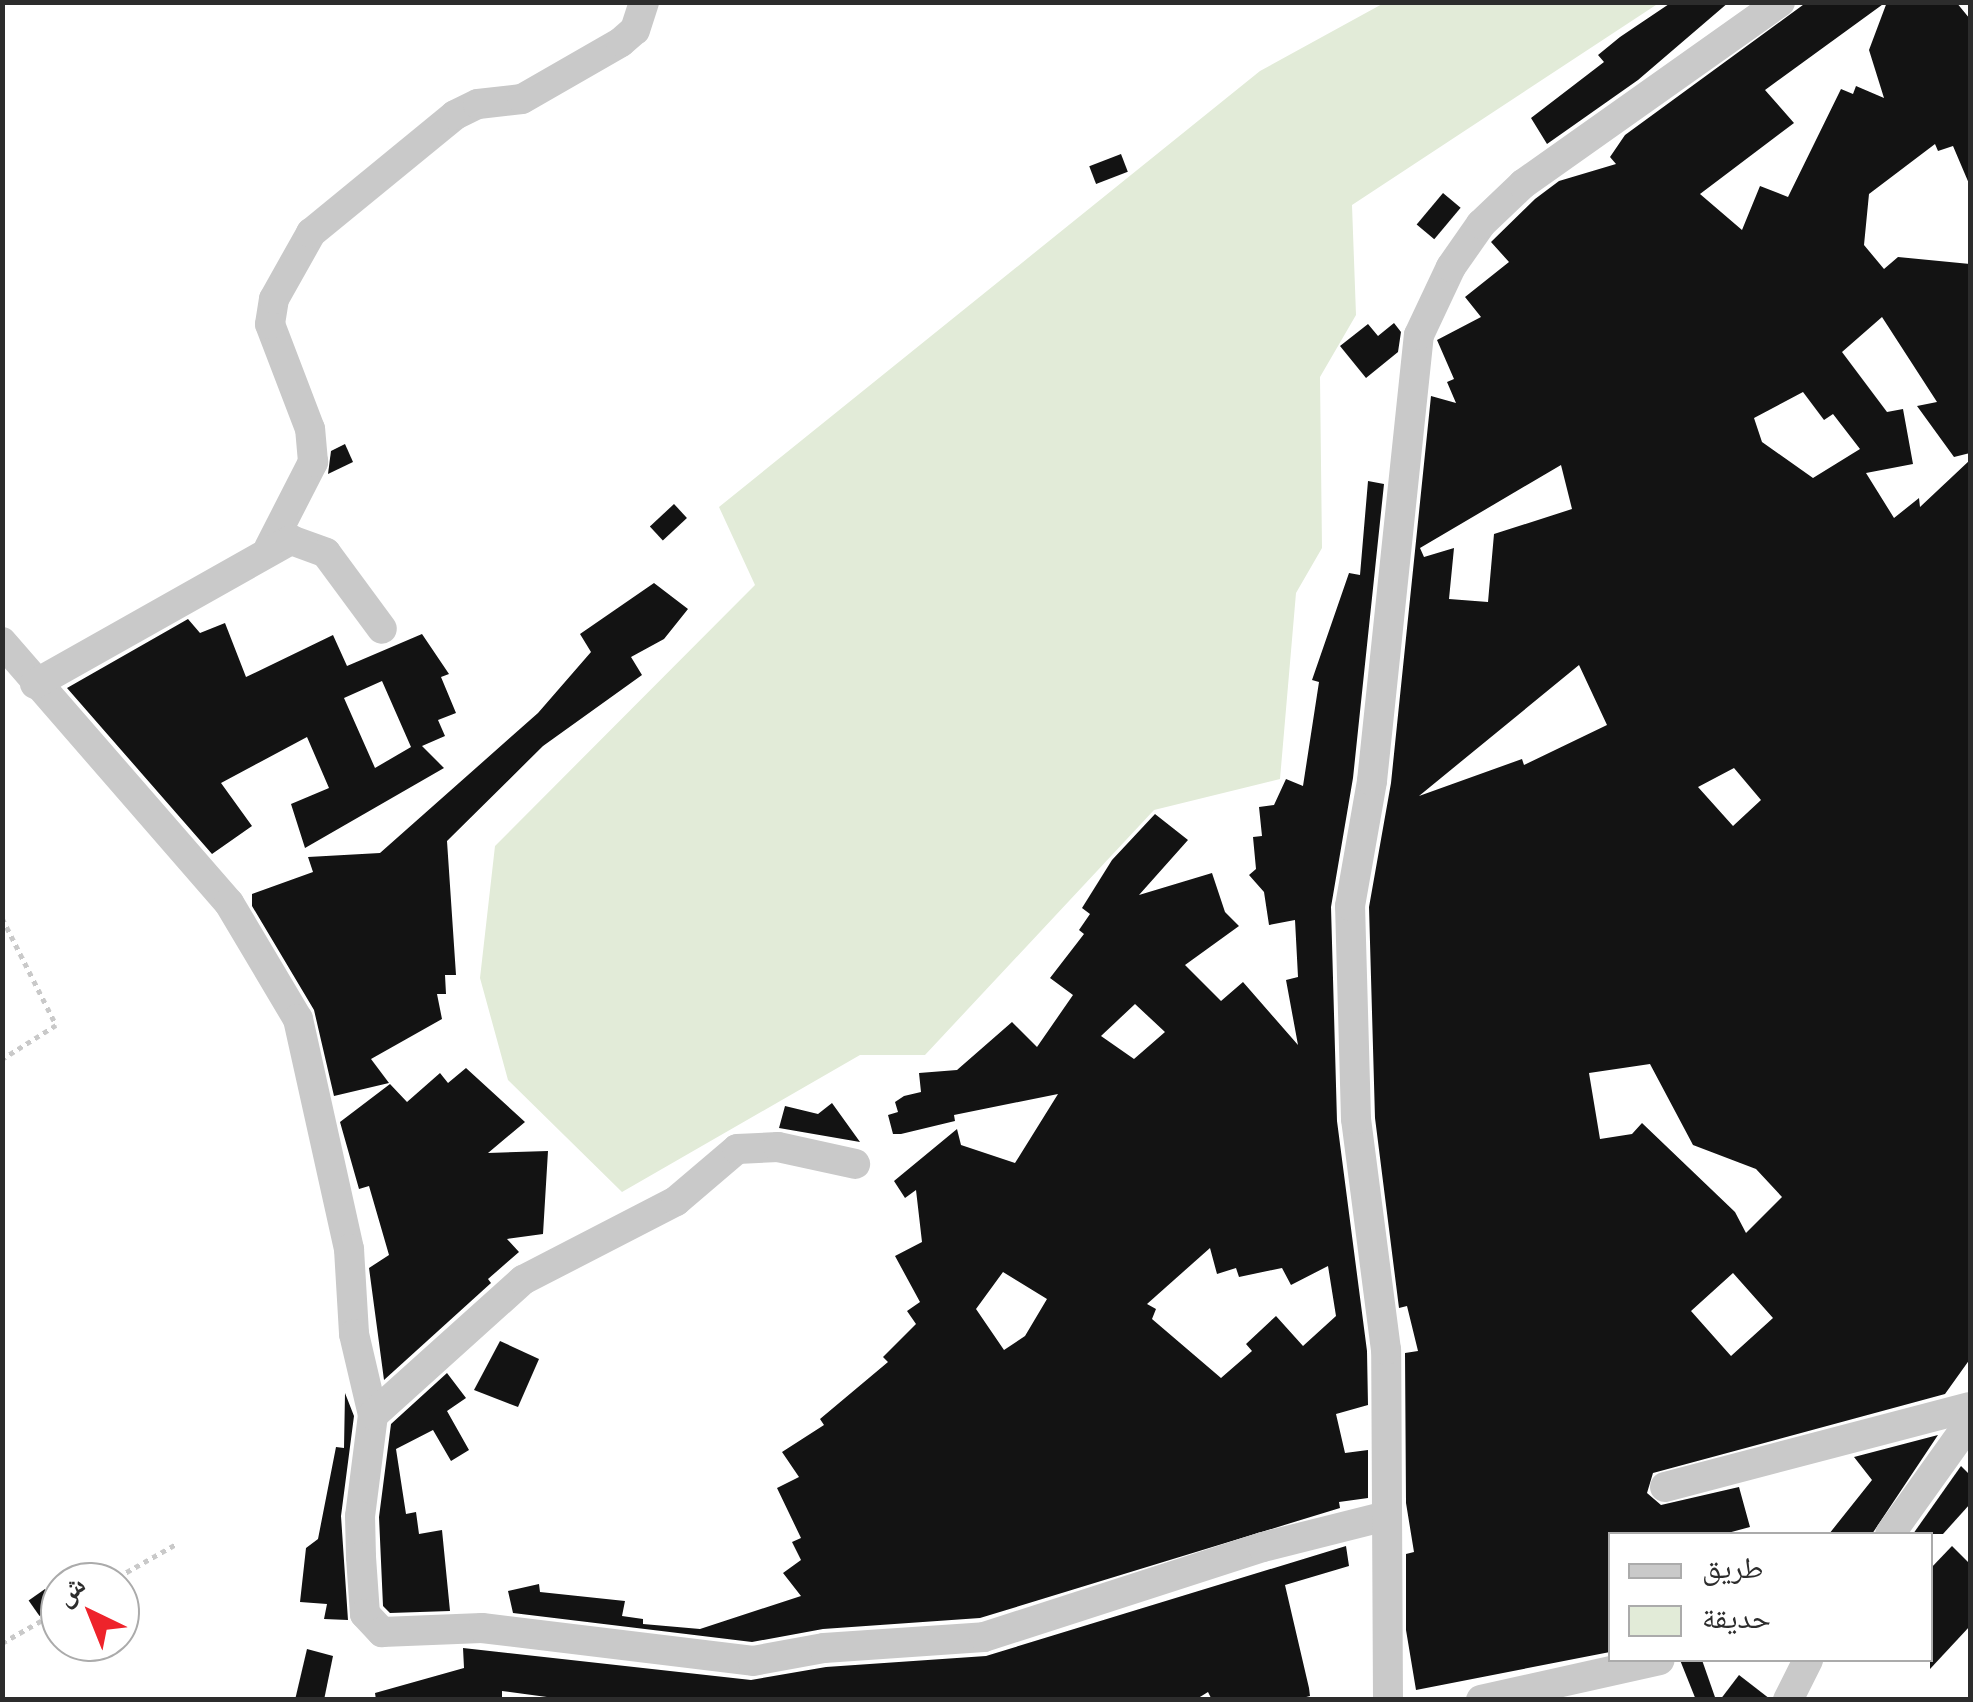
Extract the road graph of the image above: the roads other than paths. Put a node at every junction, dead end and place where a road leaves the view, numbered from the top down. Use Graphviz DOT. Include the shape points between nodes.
graph roads {
  1 [pos="644,2"];
  2 [pos="1780,2"];
  3 [pos="269,548"];
  4 [pos="382,629"];
  5 [pos="2,642"];
  6 [pos="35,684"];
  7 [pos="854,1164"];
  8 [pos="1970,1407"];
  9 [pos="373,1415"];
  10 [pos="1970,1422"];
  11 [pos="1665,1487"];
  12 [pos="1382,1516"];
  13 [pos="1891,1532"];
  14 [pos="1651,1662"];
  15 [pos="1807,1662"];
  16 [pos="1388,1700"];
  17 [pos="1481,1700"];
  18 [pos="1788,1700"];
  1 -- 3 [label="street" via="635,30 621,42 522,99 478,104 455,115 310,234 274,299 270,324 310,429 313,462"];
  2 -- 12 [label="street" via="1523,184 1481,224 1451,267 1419,336 1372,781 1350,906 1356,1119 1386,1350"];
  3 -- 4 [label="street" via="299,539 318,545"];
  3 -- 6 [label="street"];
  5 -- 6 [label="street"];
  6 -- 9 [label="street" via="229,903 284,987 322,1108 349,1248 354,1334"];
  7 -- 9 [label="street" via="778,1147 737,1149 676,1202 523,1280"];
  8 -- 11 [label="street"];
  9 -- 12 [label="street" via="361,1557 365,1614 382,1632 482,1628 753,1660 824,1648 984,1638 1244,1553"];
  10 -- 13 [label="street"];
  12 -- 16 [label="street"];
  14 -- 17 [label="street"];
  15 -- 18 [label="street"];
}
